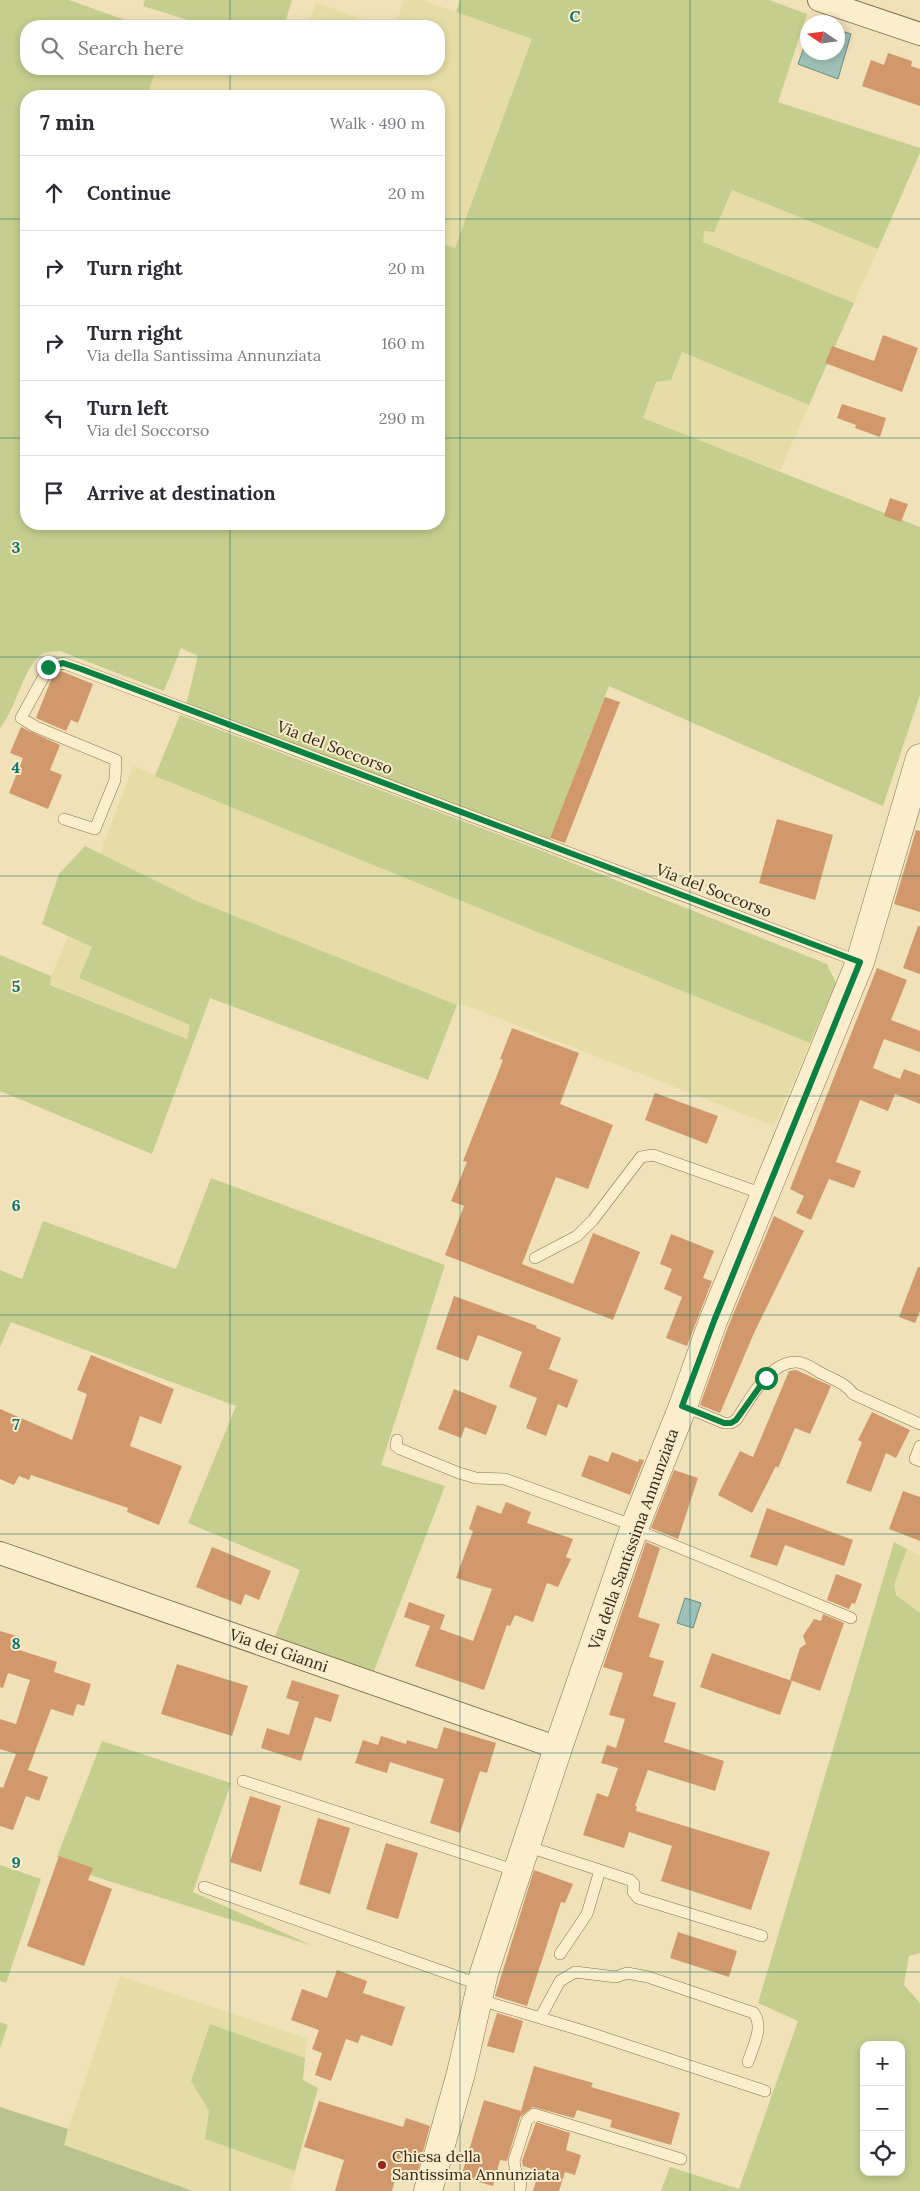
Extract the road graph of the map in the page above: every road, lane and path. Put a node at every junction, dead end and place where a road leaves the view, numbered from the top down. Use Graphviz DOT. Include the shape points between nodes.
graph roads {
  1 [pos="819,0"];
  2 [pos="920,34"];
  3 [pos="920,758"];
  4 [pos="64,819"];
  5 [pos="860,962"];
  6 [pos="766,1195"];
  7 [pos="535,1258"];
  8 [pos="682,1406"];
  9 [pos="920,1424"];
  10 [pos="397,1440"];
  11 [pos="920,1446"];
  12 [pos="920,1461"];
  13 [pos="635,1527"];
  14 [pos="0,1552"];
  15 [pos="851,1618"];
  16 [pos="558,1748"];
  17 [pos="243,1780"];
  18 [pos="526,1846"];
  19 [pos="600,1870"];
  20 [pos="517,1871"];
  21 [pos="204,1888"];
  22 [pos="762,1936"];
  23 [pos="560,1954"];
  24 [pos="479,1992"];
  25 [pos="540,2018"];
  26 [pos="748,2062"];
  27 [pos="765,2091"];
  28 [pos="680,2160"];
  29 [pos="428,2191"];
  30 [pos="520,2191"];
  1 -- 2 [label="street"];
  3 -- 5 [label="street, Via della Santissima Annunziata"];
  4 -- 5 [label="lane, Via del Soccorso" via="95,829 115,780 116,760 21,718 48,667 63,663"];
  5 -- 6 [label="street, Via della Santissima Annunziata"];
  6 -- 7 [label="lane" via="653,1155 641,1157 577,1236"];
  6 -- 8 [label="street, Via della Santissima Annunziata"];
  8 -- 9 [label="lane" via="731,1423 766,1378 778,1368 796,1362 806,1364 853,1394"];
  8 -- 13 [label="street, Via della Santissima Annunziata"];
  10 -- 13 [label="lane" via="396,1446 400,1449 459,1473 476,1478 505,1479"];
  11 -- 12 [label="lane" via="915,1459"];
  13 -- 15 [label="lane"];
  13 -- 16 [label="street, Via della Santissima Annunziata"];
  14 -- 16 [label="street, Via dei Gianni"];
  16 -- 18 [label="street, Via della Santissima Annunziata"];
  17 -- 20 [label="lane"];
  18 -- 19 [label="lane"];
  18 -- 20 [label="street, Via della Santissima Annunziata"];
  19 -- 22 [label="lane" via="630,1880 638,1898"];
  19 -- 23 [label="lane" via="587,1914"];
  20 -- 24 [label="street, Via della Santissima Annunziata"];
  21 -- 24 [label="lane"];
  24 -- 25 [label="lane"];
  24 -- 29 [label="street, Via della Santissima Annunziata" via="461,2073"];
  25 -- 26 [label="lane" via="560,1981 575,1972 616,1976 627,1973 754,2013 758,2029"];
  25 -- 27 [label="lane"];
  28 -- 30 [label="lane" via="534,2114 526,2120 514,2162 521,2177"];
}
